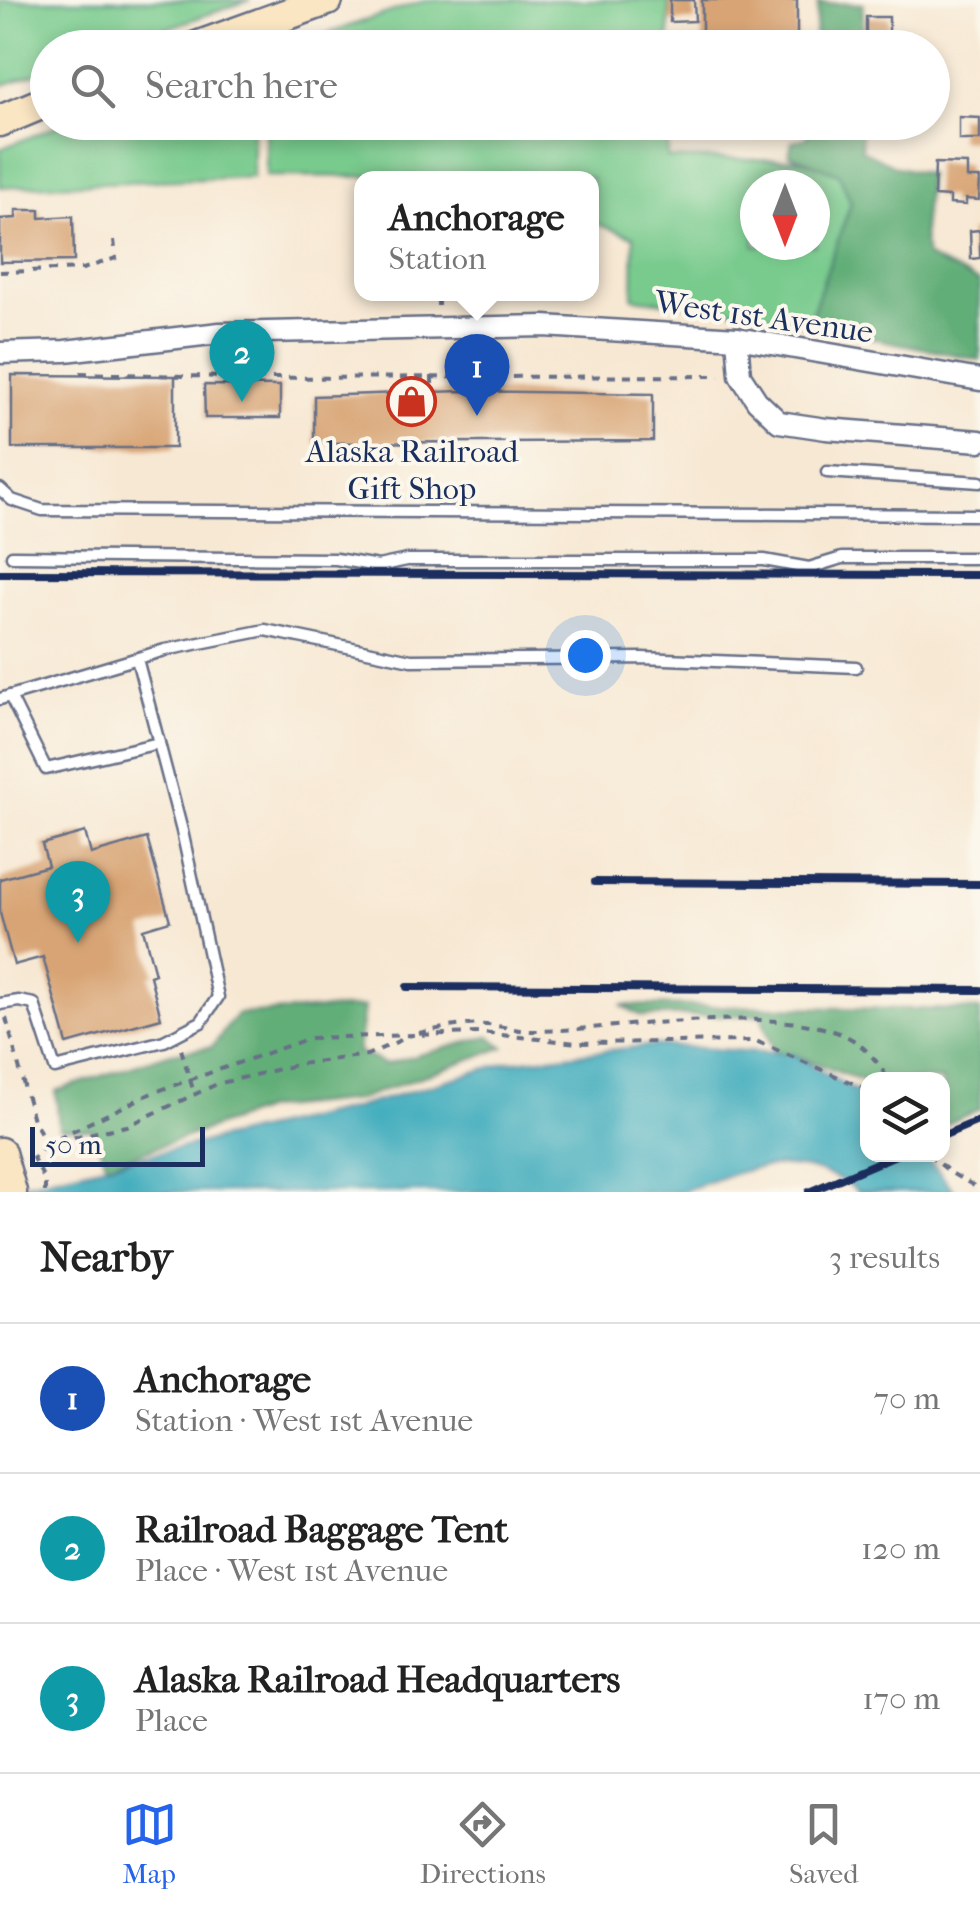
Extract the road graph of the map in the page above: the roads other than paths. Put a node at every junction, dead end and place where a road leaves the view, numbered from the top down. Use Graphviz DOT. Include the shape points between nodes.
graph roads {
  1 [pos="327,0"];
  2 [pos="244,30"];
  3 [pos="30,108"];
  4 [pos="0,121"];
  5 [pos="737,338"];
  6 [pos="0,353"];
  7 [pos="980,380"];
  8 [pos="980,440"];
  9 [pos="827,472"];
  10 [pos="980,482"];
  11 [pos="0,488"];
  12 [pos="980,516"];
  13 [pos="12,556"];
  14 [pos="980,558"];
  15 [pos="137,658"];
  16 [pos="856,667"];
  17 [pos="5,698"];
  18 [pos="159,743"];
  19 [pos="1,1004"];
  1 -- 2 [label="street"];
  3 -- 4 [label="street"];
  5 -- 6 [label="street, West 1st Avenue" via="449,327 220,333"];
  5 -- 7 [label="street, West 1st Avenue"];
  5 -- 8 [label="street" via="740,375 779,422"];
  9 -- 10 [label="lane"];
  11 -- 12 [label="lane" via="12,500 42,510"];
  13 -- 14 [label="lane" via="336,559 378,566 407,560 764,560 810,568 842,558"];
  15 -- 16 [label="lane" via="265,630 411,660 642,658"];
  15 -- 17 [label="lane"];
  15 -- 18 [label="lane"];
  17 -- 18 [label="lane" via="46,769"];
  18 -- 19 [label="lane" via="218,997 202,1022 164,1041 55,1068 34,1004"];
}
